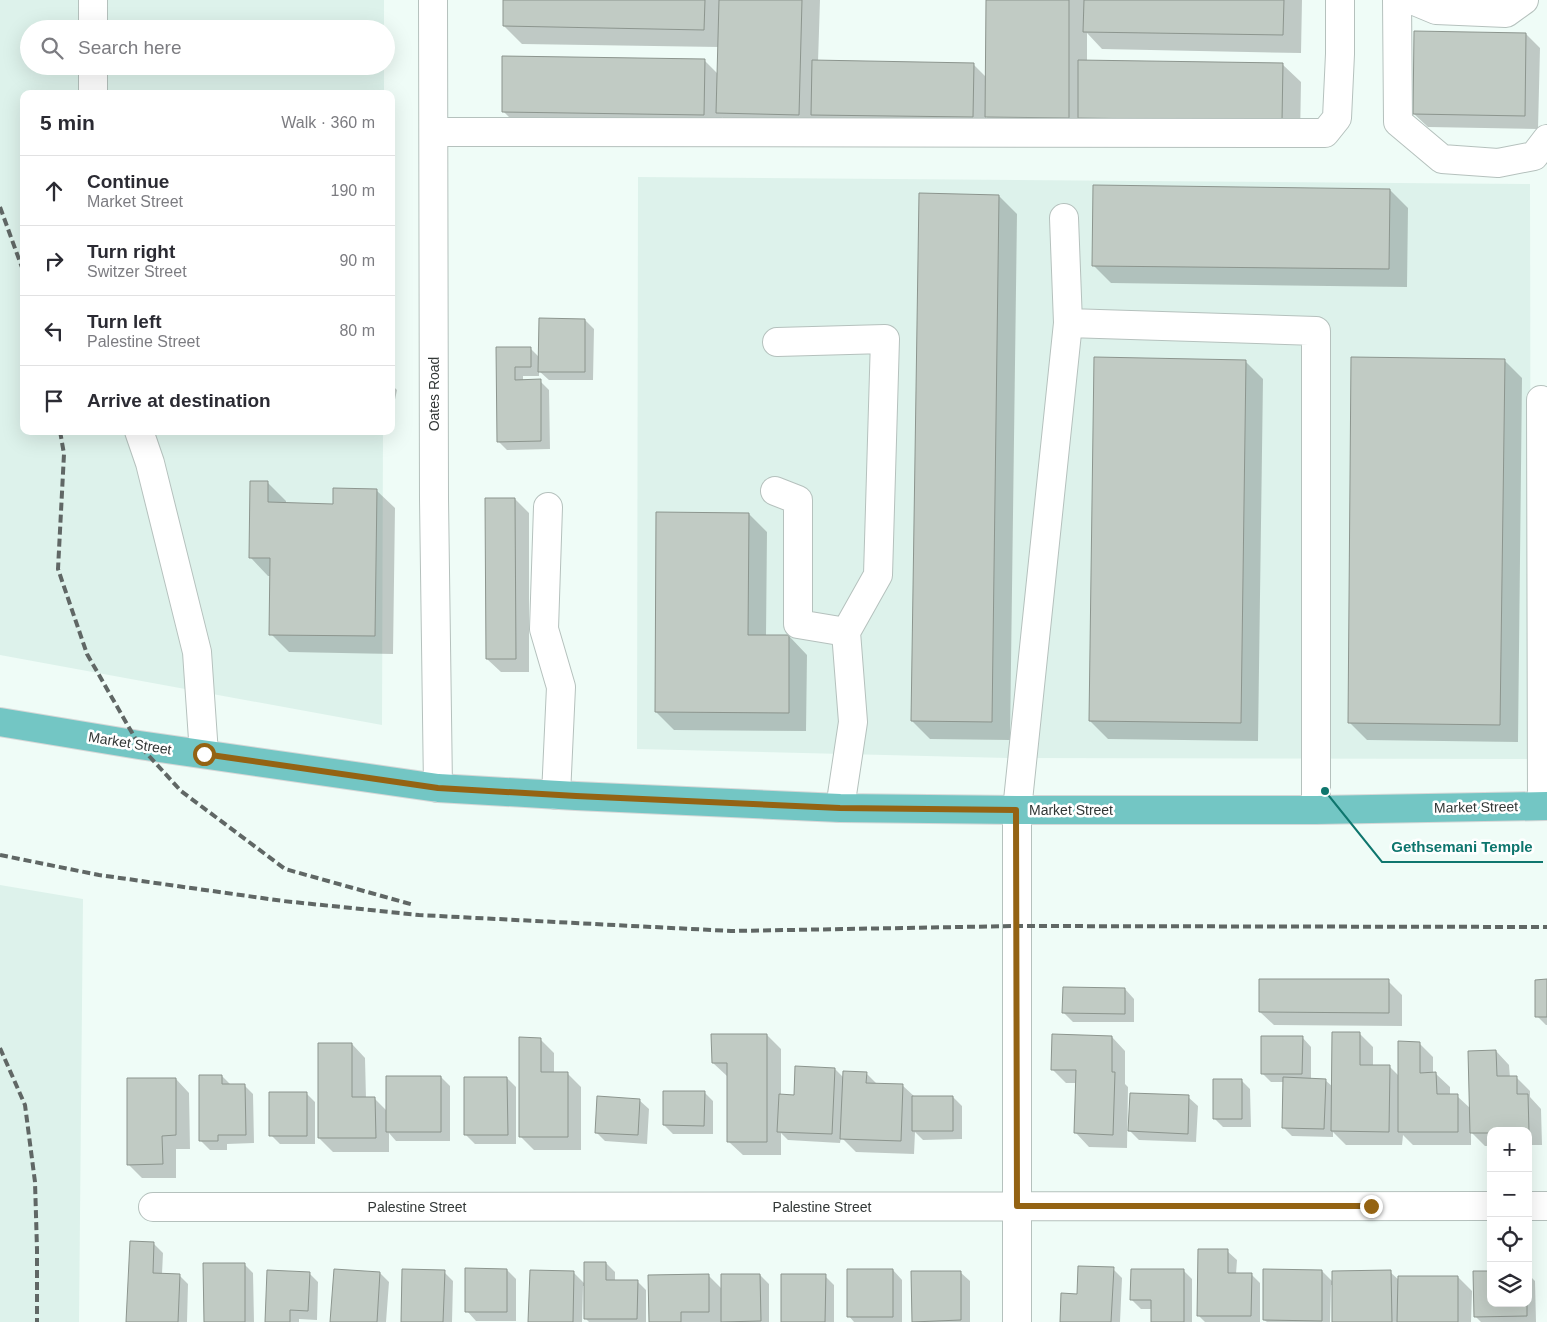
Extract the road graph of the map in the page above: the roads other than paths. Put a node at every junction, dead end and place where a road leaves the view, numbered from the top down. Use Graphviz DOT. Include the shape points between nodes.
graph roads {
  1 [pos="93,0"];
  2 [pos="433,0"];
  3 [pos="1340,0"];
  4 [pos="1397,0"];
  5 [pos="1412,0"];
  6 [pos="1524,0"];
  7 [pos="93,20"];
  8 [pos="93,75"];
  9 [pos="93,90"];
  10 [pos="434,132"];
  11 [pos="1547,139"];
  12 [pos="1064,218"];
  13 [pos="1068,322"];
  14 [pos="777,342"];
  15 [pos="1541,400"];
  16 [pos="140,435"];
  17 [pos="775,491"];
  18 [pos="548,507"];
  19 [pos="846,632"];
  20 [pos="0,722"];
  21 [pos="204,754"];
  22 [pos="438,788"];
  23 [pos="556,795"];
  24 [pos="1545,806"];
  25 [pos="840,808"];
  26 [pos="1016,810"];
  27 [pos="1316,810"];
  28 [pos="1017,1206"];
  29 [pos="1487,1206"];
  30 [pos="1532,1206"];
  31 [pos="1547,1206"];
  32 [pos="153,1207"];
  33 [pos="1017,1322"];
  1 -- 7 [label="street"];
  2 -- 10 [label="street, Oates Road"];
  3 -- 10 [label="street" via="1336,118 1325,133"];
  4 -- 11 [label="street" via="1398,122 1442,159 1498,163 1534,156"];
  5 -- 6 [label="street" via="1436,10 1506,13"];
  8 -- 9 [label="street"];
  10 -- 22 [label="street, Oates Road"];
  12 -- 13 [label="street"];
  13 -- 26 [label="street"];
  13 -- 27 [label="street" via="1316,331"];
  14 -- 19 [label="street" via="885,339 878,575"];
  15 -- 24 [label="street"];
  16 -- 21 [label="street" via="197,652"];
  17 -- 19 [label="street" via="798,500 798,624"];
  18 -- 23 [label="street" via="544,628 561,687"];
  19 -- 25 [label="street" via="853,722"];
  20 -- 21 [label="main road, Market Street"];
  21 -- 22 [label="main road, Market Street"];
  22 -- 23 [label="main road, Market Street"];
  23 -- 25 [label="main road, Market Street"];
  24 -- 27 [label="main road, Market Street"];
  25 -- 26 [label="main road, Market Street"];
  26 -- 27 [label="main road, Market Street"];
  26 -- 28 [label="street"];
  28 -- 29 [label="street, Palestine Street"];
  28 -- 32 [label="street, Palestine Street"];
  28 -- 33 [label="street"];
  30 -- 31 [label="street"];
}
